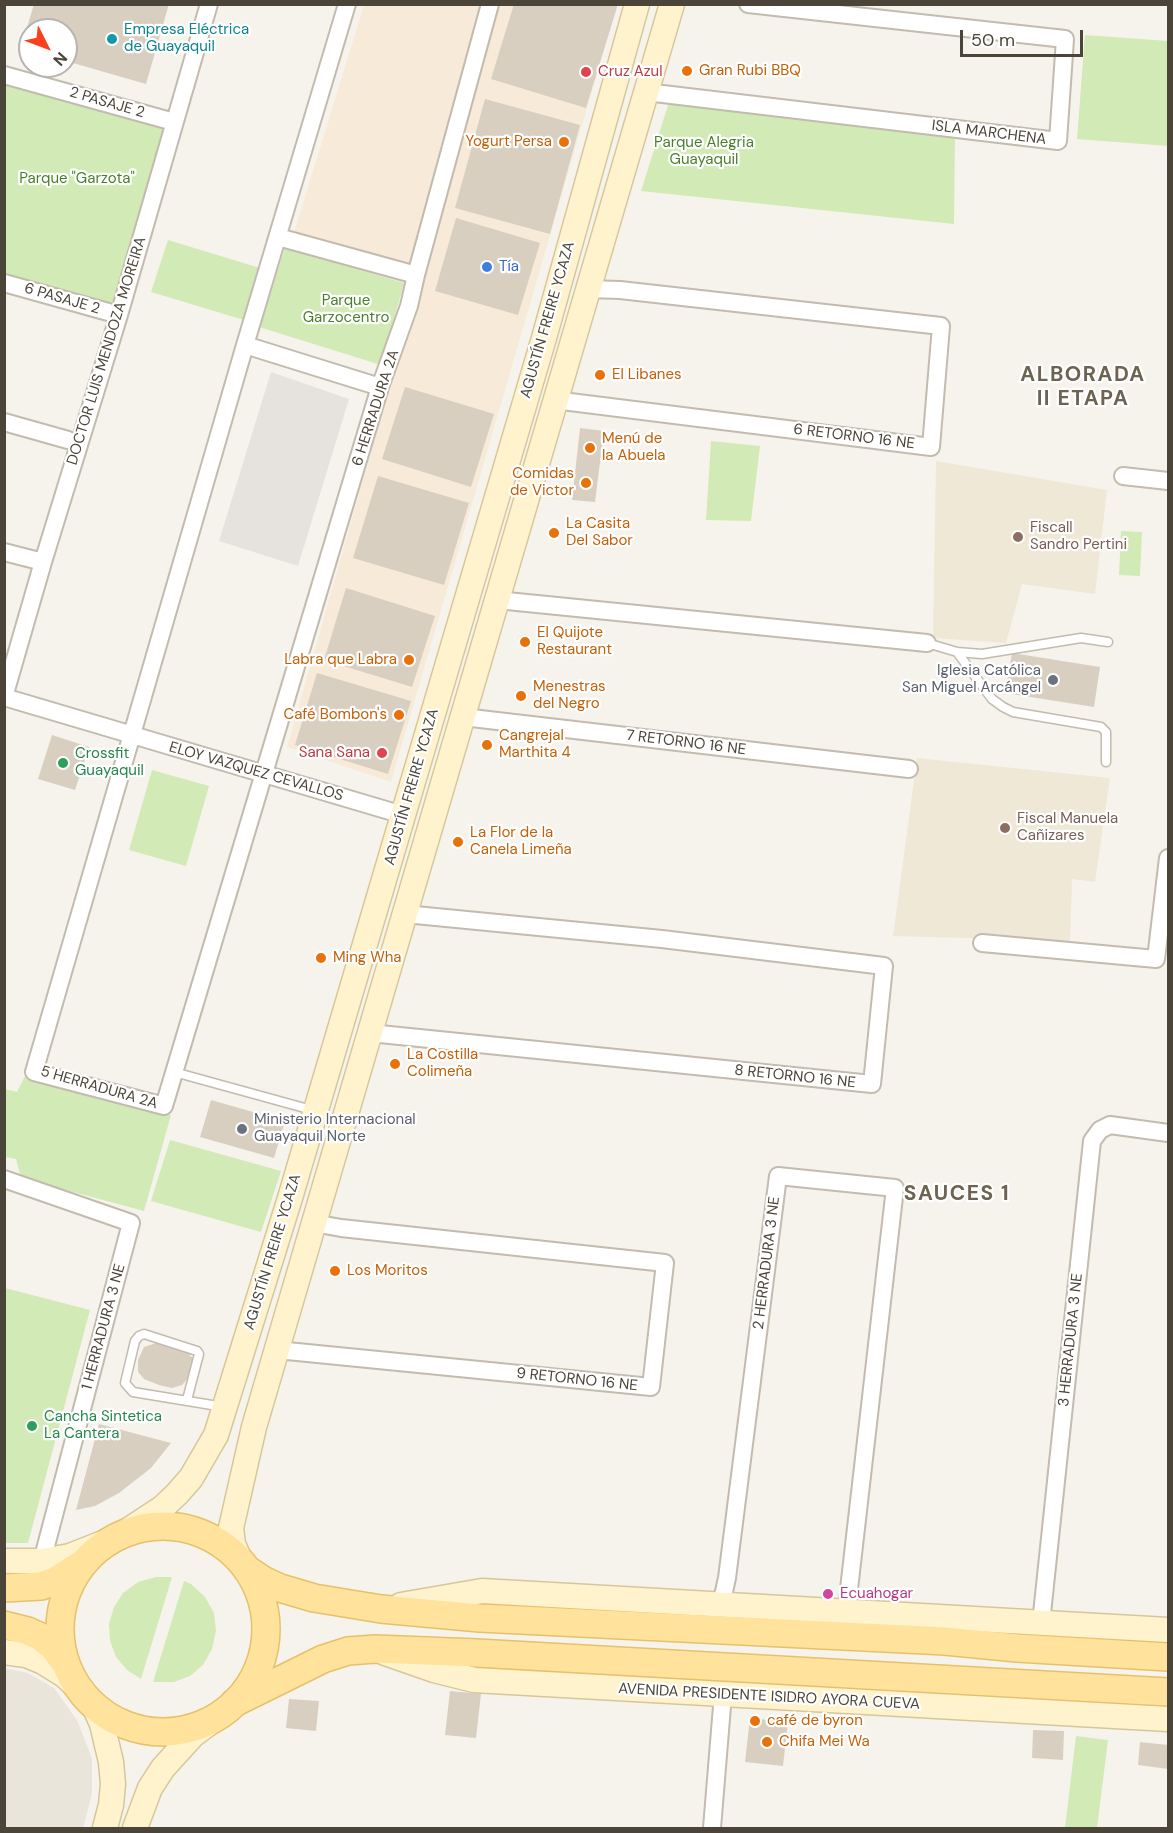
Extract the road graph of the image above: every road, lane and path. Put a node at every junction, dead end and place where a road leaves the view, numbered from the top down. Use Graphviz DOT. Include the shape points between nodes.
graph roads {
  1 [pos="209,4"];
  2 [pos="347,4"];
  3 [pos="490,4"];
  4 [pos="637,4"];
  5 [pos="672,4"];
  6 [pos="748,4"];
  7 [pos="4,75"];
  8 [pos="646,92"];
  9 [pos="174,122"];
  10 [pos="278,237"];
  11 [pos="416,275"];
  12 [pos="4,283"];
  13 [pos="588,289"];
  14 [pos="119,315"];
  15 [pos="245,345"];
  16 [pos="380,387"];
  17 [pos="554,400"];
  18 [pos="4,422"];
  19 [pos="68,440"];
  20 [pos="1123,476"];
  21 [pos="1168,481"];
  22 [pos="4,552"];
  23 [pos="43,562"];
  24 [pos="497,600"];
  25 [pos="1108,642"];
  26 [pos="927,643"];
  27 [pos="957,652"];
  28 [pos="4,697"];
  29 [pos="463,717"];
  30 [pos="132,736"];
  31 [pos="1106,762"];
  32 [pos="909,769"];
  33 [pos="264,774"];
  34 [pos="403,815"];
  35 [pos="1168,858"];
  36 [pos="405,914"];
  37 [pos="982,943"];
  38 [pos="370,1033"];
  39 [pos="174,1072"];
  40 [pos="316,1111"];
  41 [pos="1168,1133"];
  42 [pos="4,1179"];
  43 [pos="314,1223"];
  44 [pos="277,1350"];
  45 [pos="187,1400"];
  46 [pos="224,1407"];
  47 [pos="116,1537"];
  48 [pos="4,1561"];
  49 [pos="42,1561"];
  50 [pos="83,1563"];
  51 [pos="244,1564"];
  52 [pos="4,1588"];
  53 [pos="721,1605"];
  54 [pos="381,1609"];
  55 [pos="848,1612"];
  56 [pos="1041,1623"];
  57 [pos="1168,1624"];
  58 [pos="4,1626"];
  59 [pos="945,1629"];
  60 [pos="375,1649"];
  61 [pos="4,1652"];
  62 [pos="1168,1657"];
  63 [pos="66,1665"];
  64 [pos="1168,1692"];
  65 [pos="723,1694"];
  66 [pos="89,1699"];
  67 [pos="227,1709"];
  68 [pos="1168,1719"];
  69 [pos="105,1828"];
  70 [pos="135,1828"];
  71 [pos="712,1828"];
  1 -- 9 [label="street, DOCTOR LUIS MENDOZA MOREIRA"];
  2 -- 10 [label="street"];
  3 -- 11 [label="street, 6 HERRADURA 2A"];
  4 -- 34 [label="main road, AGUSTÍN FREIRE YCAZA" via="547,327"];
  5 -- 8 [label="main road, AGUSTÍN FREIRE YCAZA"];
  6 -- 8 [label="street, ISLA MARCHENA" via="1065,39 1058,141"];
  7 -- 9 [label="street, 2 PASAJE 2"];
  8 -- 13 [label="main road, AGUSTÍN FREIRE YCAZA"];
  9 -- 14 [label="street, DOCTOR LUIS MENDOZA MOREIRA"];
  10 -- 11 [label="street"];
  10 -- 15 [label="street"];
  11 -- 16 [label="street, 6 HERRADURA 2A"];
  12 -- 14 [label="street, 6 PASAJE 2"];
  13 -- 17 [label="main road, AGUSTÍN FREIRE YCAZA"];
  13 -- 17 [label="street, 6 RETORNO 16 NE" via="941,326 931,447"];
  14 -- 23 [label="street, DOCTOR LUIS MENDOZA MOREIRA"];
  15 -- 16 [label="street"];
  15 -- 30 [label="street"];
  16 -- 33 [label="street, 6 HERRADURA 2A"];
  17 -- 24 [label="main road, AGUSTÍN FREIRE YCAZA"];
  18 -- 19 [label="street"];
  20 -- 21 [label="street"];
  22 -- 23 [label="street"];
  23 -- 28 [label="street, DOCTOR LUIS MENDOZA MOREIRA"];
  24 -- 26 [label="street"];
  24 -- 29 [label="main road, AGUSTÍN FREIRE YCAZA"];
  25 -- 27 [label="lane" via="1081,638 982,654"];
  26 -- 27 [label="lane"];
  27 -- 31 [label="lane" via="1002,707 1101,727 1106,732"];
  28 -- 30 [label="street, ELOY VAZQUEZ CEVALLOS"];
  29 -- 32 [label="street, 7 RETORNO 16 NE"];
  29 -- 36 [label="main road, AGUSTÍN FREIRE YCAZA"];
  30 -- 33 [label="street, ELOY VAZQUEZ CEVALLOS"];
  30 -- 39 [label="street, 5 HERRADURA 2A" via="34,1072 164,1106"];
  33 -- 34 [label="street, ELOY VAZQUEZ CEVALLOS"];
  33 -- 39 [label="street, 5 HERRADURA 2A"];
  34 -- 40 [label="main road, AGUSTÍN FREIRE YCAZA"];
  35 -- 37 [label="street" via="1156,959"];
  36 -- 38 [label="main road, AGUSTÍN FREIRE YCAZA"];
  36 -- 38 [label="street, 8 RETORNO 16 NE" via="884,966 872,1084"];
  38 -- 43 [label="main road, AGUSTÍN FREIRE YCAZA"];
  39 -- 40 [label="lane"];
  40 -- 46 [label="main road, AGUSTÍN FREIRE YCAZA"];
  41 -- 56 [label="street, 3 HERRADURA 3 NE" via="1110,1125 1092,1141"];
  42 -- 49 [label="street, 1 HERRADURA 3 NE" via="131,1222"];
  43 -- 44 [label="main road, AGUSTÍN FREIRE YCAZA"];
  43 -- 44 [label="street, 9 RETORNO 16 NE" via="665,1263 651,1387"];
  44 -- 51 [label="main road, AGUSTÍN FREIRE YCAZA" via="254,1427 231,1528 233,1544"];
  45 -- 45 [label="lane" via="139,1394 128,1388 125,1383 139,1336 144,1334 199,1353"];
  45 -- 46 [label="lane"];
  46 -- 47 [label="main road, AGUSTÍN FREIRE YCAZA" via="216,1435 191,1478 162,1508"];
  47 -- 49 [label="main road" via="70,1556"];
  47 -- 50 [label="main road"];
  47 -- 51 [label="main road" via="151,1527 177,1526 211,1536"];
  48 -- 49 [label="main road"];
  50 -- 52 [label="main road" via="42,1586"];
  50 -- 63 [label="main road" via="72,1579 62,1608 60,1639"];
  51 -- 54 [label="main road" via="262,1580 280,1588"];
  51 -- 67 [label="main road" via="264,1604 266,1641 256,1675"];
  53 -- 54 [label="main road" via="482,1591"];
  53 -- 55 [label="main road"];
  53 -- 55 [label="street, 2 HERRADURA 3 NE" via="778,1176 895,1188"];
  54 -- 59 [label="main road" via="492,1618"];
  55 -- 59 [label="main road"];
  56 -- 57 [label="main road"];
  56 -- 59 [label="main road"];
  58 -- 63 [label="main road" via="41,1637"];
  59 -- 62 [label="main road" via="1017,1648"];
  60 -- 64 [label="main road, AVENIDA PRESIDENTE ISIDRO AYORA CUEVA"];
  60 -- 65 [label="main road, AVENIDA PRESIDENTE ISIDRO AYORA CUEVA" via="474,1680"];
  60 -- 67 [label="main road, AVENIDA PRESIDENTE ISIDRO AYORA CUEVA" via="348,1651 323,1659"];
  61 -- 66 [label="main road" via="43,1662 64,1675"];
  63 -- 66 [label="main road"];
  65 -- 68 [label="main road, AVENIDA PRESIDENTE ISIDRO AYORA CUEVA"];
  65 -- 71 [label="street"];
  66 -- 67 [label="main road" via="111,1719 158,1732 190,1728"];
  66 -- 69 [label="main road" via="102,1724 111,1762 113,1784"];
  67 -- 70 [label="main road" via="193,1735 163,1768 150,1788"];
}
